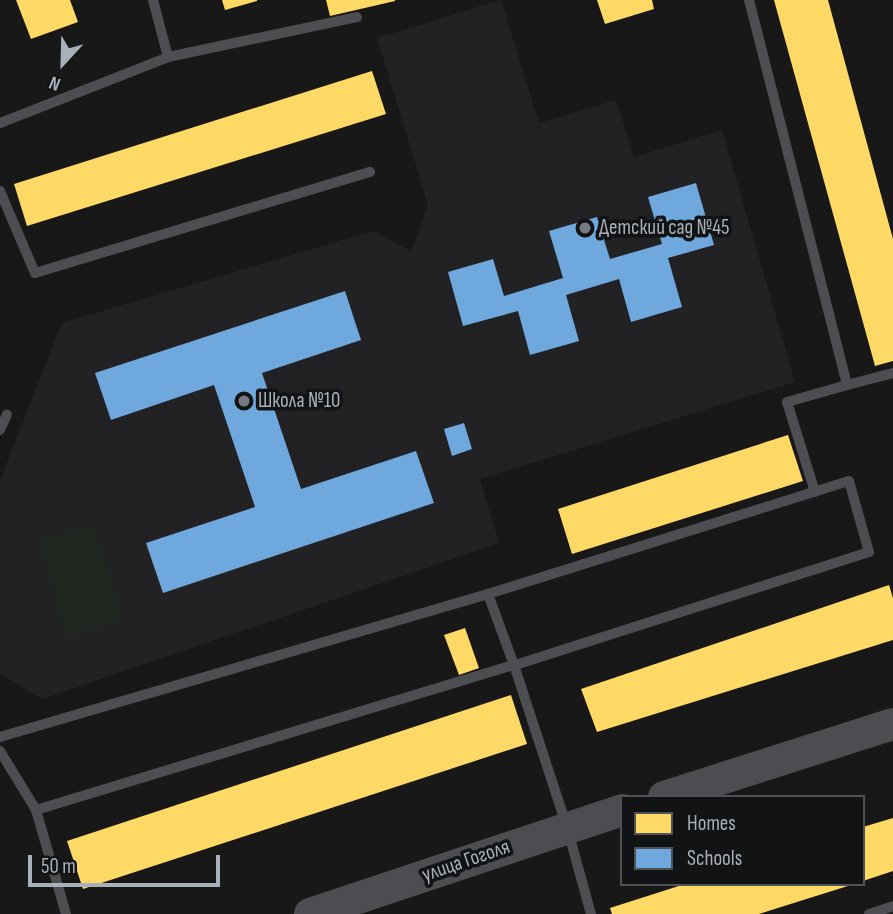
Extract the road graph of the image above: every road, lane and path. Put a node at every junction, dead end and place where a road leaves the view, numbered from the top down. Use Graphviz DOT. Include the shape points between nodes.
graph roads {
  1 [pos="153,0"];
  2 [pos="749,0"];
  3 [pos="357,17"];
  4 [pos="168,57"];
  5 [pos="0,123"];
  6 [pos="370,172"];
  7 [pos="0,191"];
  8 [pos="893,373"];
  9 [pos="847,385"];
  10 [pos="6,414"];
  11 [pos="0,430"];
  12 [pos="815,492"];
  13 [pos="488,594"];
  14 [pos="514,665"];
  15 [pos="893,724"];
  16 [pos="0,737"];
  17 [pos="0,751"];
  18 [pos="670,795"];
  19 [pos="36,810"];
  20 [pos="620,811"];
  21 [pos="567,827"];
  22 [pos="893,906"];
  23 [pos="66,914"];
  24 [pos="310,914"];
  25 [pos="591,914"];
  26 [pos="869,914"];
  1 -- 4 [label="lane"];
  2 -- 9 [label="lane"];
  3 -- 4 [label="lane"];
  4 -- 5 [label="lane"];
  6 -- 7 [label="lane" via="35,273"];
  8 -- 9 [label="lane"];
  9 -- 12 [label="lane" via="787,401"];
  10 -- 11 [label="lane"];
  12 -- 13 [label="lane"];
  12 -- 14 [label="lane" via="849,481 869,552"];
  13 -- 14 [label="lane"];
  13 -- 16 [label="lane"];
  14 -- 19 [label="lane"];
  14 -- 21 [label="lane"];
  15 -- 18 [label="main road"];
  17 -- 19 [label="lane"];
  19 -- 23 [label="lane"];
  20 -- 21 [label="main road, улица Гоголя"];
  21 -- 24 [label="main road, улица Гоголя"];
  21 -- 25 [label="lane"];
  22 -- 26 [label="lane"];
}
